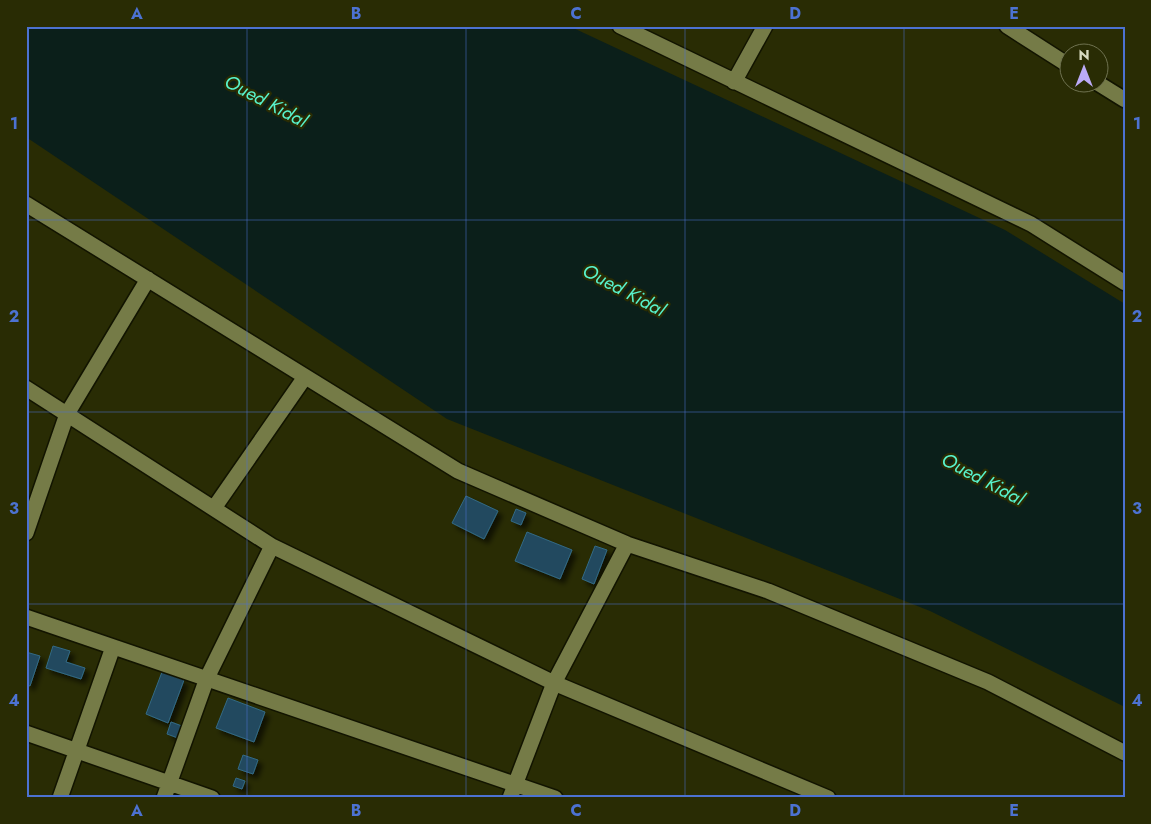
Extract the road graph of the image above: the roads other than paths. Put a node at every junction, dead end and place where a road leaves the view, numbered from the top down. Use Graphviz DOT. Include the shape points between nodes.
graph roads {
  1 [pos="620,26"];
  2 [pos="765,26"];
  3 [pos="1007,26"];
  4 [pos="1058,59"];
  5 [pos="734,82"];
  6 [pos="1108,89"];
  7 [pos="1125,100"];
  8 [pos="26,204"];
  9 [pos="148,279"];
  10 [pos="1125,283"];
  11 [pos="306,377"];
  12 [pos="26,388"];
  13 [pos="67,414"];
  14 [pos="214,508"];
  15 [pos="26,533"];
  16 [pos="627,544"];
  17 [pos="272,546"];
  18 [pos="26,617"];
  19 [pos="113,646"];
  20 [pos="207,678"];
  21 [pos="554,683"];
  22 [pos="26,733"];
  23 [pos="77,750"];
  24 [pos="1125,752"];
  25 [pos="170,783"];
  26 [pos="512,791"];
  27 [pos="60,798"];
  28 [pos="164,798"];
  29 [pos="212,798"];
  30 [pos="555,798"];
  31 [pos="828,798"];
  1 -- 5 [label="street"];
  2 -- 5 [label="street"];
  3 -- 4 [label="street"];
  5 -- 10 [label="street" via="1031,224"];
  6 -- 7 [label="street"];
  8 -- 9 [label="street"];
  9 -- 11 [label="street"];
  9 -- 13 [label="street"];
  11 -- 14 [label="street"];
  11 -- 16 [label="street" via="458,471"];
  12 -- 13 [label="street"];
  13 -- 14 [label="street"];
  13 -- 15 [label="street"];
  14 -- 17 [label="street"];
  16 -- 21 [label="street"];
  16 -- 24 [label="street" via="768,591 988,682"];
  17 -- 20 [label="street"];
  17 -- 21 [label="street"];
  18 -- 19 [label="street"];
  19 -- 20 [label="street"];
  19 -- 23 [label="street"];
  20 -- 25 [label="street"];
  20 -- 26 [label="street"];
  21 -- 26 [label="street"];
  21 -- 31 [label="street"];
  22 -- 23 [label="street"];
  23 -- 25 [label="street"];
  23 -- 27 [label="street"];
  25 -- 28 [label="street"];
  25 -- 29 [label="street"];
  26 -- 30 [label="street"];
}
